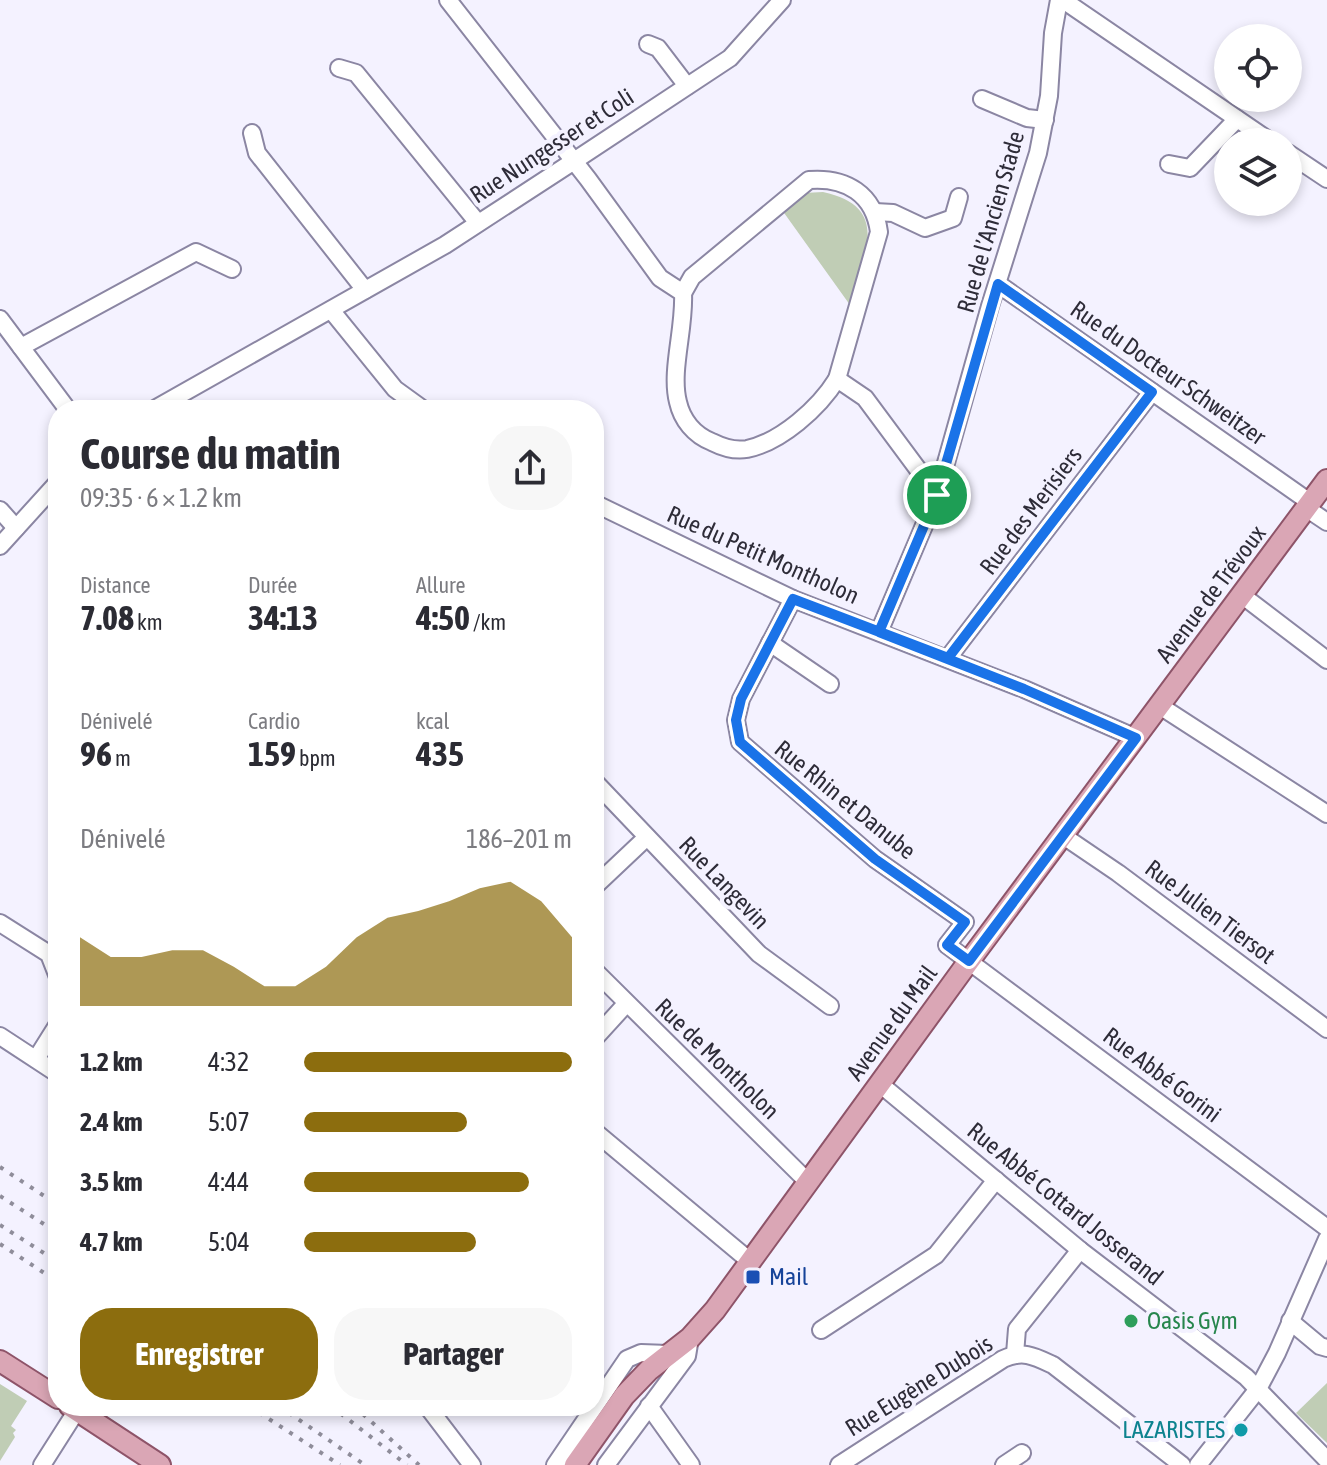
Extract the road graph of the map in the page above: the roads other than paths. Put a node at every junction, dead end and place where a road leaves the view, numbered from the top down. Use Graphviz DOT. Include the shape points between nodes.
graph roads {
  1 [pos="782,0"];
  2 [pos="1061,0"];
  3 [pos="456,2"];
  4 [pos="648,44"];
  5 [pos="339,68"];
  6 [pos="687,86"];
  7 [pos="982,99"];
  8 [pos="1237,119"];
  9 [pos="1045,120"];
  10 [pos="1250,128"];
  11 [pos="252,133"];
  12 [pos="574,161"];
  13 [pos="1302,162"];
  14 [pos="1169,164"];
  15 [pos="1327,179"];
  16 [pos="959,197"];
  17 [pos="875,212"];
  18 [pos="478,223"];
  19 [pos="232,269"];
  20 [pos="998,284"];
  21 [pos="365,290"];
  22 [pos="683,293"];
  23 [pos="331,310"];
  24 [pos="0,319"];
  25 [pos="21,347"];
  26 [pos="837,379"];
  27 [pos="1152,392"];
  28 [pos="61,400"];
  29 [pos="171,400"];
  30 [pos="410,400"];
  31 [pos="1327,480"];
  32 [pos="48,493"];
  33 [pos="937,495"];
  34 [pos="1308,505"];
  35 [pos="604,508"];
  36 [pos="0,510"];
  37 [pos="1327,522"];
  38 [pos="16,528"];
  39 [pos="0,546"];
  40 [pos="1243,596"];
  41 [pos="793,599"];
  42 [pos="879,632"];
  43 [pos="770,643"];
  44 [pos="948,658"];
  45 [pos="1327,660"];
  46 [pos="830,684"];
  47 [pos="1160,706"];
  48 [pos="1136,738"];
  49 [pos="604,792"];
  50 [pos="1327,814"];
  51 [pos="1062,835"];
  52 [pos="647,837"];
  53 [pos="604,878"];
  54 [pos="0,923"];
  55 [pos="48,953"];
  56 [pos="969,961"];
  57 [pos="604,981"];
  58 [pos="626,1004"];
  59 [pos="830,1006"];
  60 [pos="604,1028"];
  61 [pos="1327,1029"];
  62 [pos="0,1036"];
  63 [pos="48,1040"];
  64 [pos="36,1059"];
  65 [pos="48,1067"];
  66 [pos="880,1084"];
  67 [pos="604,1139"];
  68 [pos="996,1180"];
  69 [pos="808,1182"];
  70 [pos="1327,1228"];
  71 [pos="1327,1239"];
  72 [pos="1080,1250"];
  73 [pos="751,1262"];
  74 [pos="1290,1321"];
  75 [pos="821,1330"];
  76 [pos="690,1338"];
  77 [pos="1327,1348"];
  78 [pos="668,1354"];
  79 [pos="1015,1354"];
  80 [pos="0,1361"];
  81 [pos="1258,1389"];
  82 [pos="48,1392"];
  83 [pos="604,1393"];
  84 [pos="649,1406"];
  85 [pos="69,1416"];
  86 [pos="85,1416"];
  87 [pos="435,1416"];
  88 [pos="588,1416"];
  89 [pos="1022,1453"];
  90 [pos="1327,1460"];
  91 [pos="42,1465"];
  92 [pos="160,1465"];
  93 [pos="472,1465"];
  94 [pos="555,1465"];
  95 [pos="575,1465"];
  96 [pos="606,1465"];
  97 [pos="691,1465"];
  98 [pos="839,1465"];
  99 [pos="1004,1465"];
  100 [pos="1182,1465"];
  101 [pos="1198,1465"];
  1 -- 6 [label="street, Rue Nungesser et Coli" via="730,58"];
  2 -- 8 [label="street"];
  2 -- 9 [label="street, Rue de l’Ancien Stade"];
  3 -- 12 [label="street"];
  4 -- 6 [label="street" via="658,48"];
  5 -- 18 [label="street" via="356,73"];
  6 -- 12 [label="street, Rue Nungesser et Coli"];
  7 -- 9 [label="street"];
  8 -- 10 [label="street"];
  8 -- 14 [label="street" via="1190,168"];
  9 -- 20 [label="street, Rue de l’Ancien Stade"];
  11 -- 21 [label="street" via="257,153"];
  12 -- 18 [label="street, Rue Nungesser et Coli"];
  12 -- 22 [label="street" via="660,278"];
  13 -- 15 [label="street"];
  16 -- 17 [label="street" via="953,218 925,228 893,213"];
  17 -- 22 [label="street" via="869,200 841,183 809,180 692,277"];
  17 -- 26 [label="street" via="879,232"];
  18 -- 21 [label="street, Rue Nungesser et Coli"];
  19 -- 25 [label="street" via="196,252"];
  20 -- 27 [label="street, Rue du Docteur Schweitzer"];
  20 -- 33 [label="street, Rue de l’Ancien Stade"];
  21 -- 23 [label="street, Rue Nungesser et Coli"];
  22 -- 26 [label="street" via="675,384 683,417 705,440 744,450 763,444 827,396"];
  23 -- 29 [label="street, Rue Nungesser et Coli"];
  23 -- 30 [label="street" via="395,389"];
  24 -- 25 [label="street"];
  25 -- 28 [label="street"];
  26 -- 33 [label="street" via="865,398"];
  27 -- 34 [label="street, Rue du Docteur Schweitzer"];
  27 -- 44 [label="street, Rue des Merisiers"];
  31 -- 34 [label="main road, Avenue de Trévoux"];
  32 -- 38 [label="street"];
  33 -- 42 [label="street, Rue de l’Ancien Stade"];
  34 -- 37 [label="street, Rue du Docteur Schweitzer"];
  34 -- 40 [label="main road, Avenue de Trévoux"];
  35 -- 41 [label="street, Rue du Petit Montholon"];
  36 -- 38 [label="street"];
  38 -- 39 [label="street"];
  40 -- 45 [label="street"];
  40 -- 47 [label="main road, Avenue de Trévoux"];
  41 -- 42 [label="street, Rue du Petit Montholon"];
  41 -- 43 [label="street, Rue Rhin et Danube"];
  42 -- 44 [label="street, Rue du Petit Montholon"];
  43 -- 46 [label="street"];
  43 -- 56 [label="street, Rue Rhin et Danube" via="741,699 736,720 740,742 875,859 965,922 947,945"];
  44 -- 48 [label="street, Rue du Petit Montholon"];
  47 -- 48 [label="main road, Avenue de Trévoux"];
  47 -- 50 [label="street"];
  48 -- 51 [label="main road, Avenue du Mail"];
  49 -- 52 [label="street, Rue Langevin"];
  51 -- 56 [label="main road, Avenue du Mail"];
  51 -- 61 [label="street, Rue Julien Tiersot"];
  52 -- 53 [label="street"];
  52 -- 59 [label="street, Rue Langevin" via="759,954"];
  54 -- 55 [label="street"];
  56 -- 66 [label="main road, Avenue du Mail"];
  56 -- 70 [label="street, Rue Abbé Gorini"];
  57 -- 58 [label="street, Rue de Montholon"];
  58 -- 60 [label="street"];
  58 -- 69 [label="street, Rue de Montholon"];
  62 -- 64 [label="street"];
  63 -- 64 [label="street"];
  64 -- 65 [label="street"];
  66 -- 68 [label="street, Rue Abbé Cottard Josserand"];
  66 -- 69 [label="main road, Avenue du Mail"];
  67 -- 73 [label="street"];
  68 -- 72 [label="street, Rue Abbé Cottard Josserand"];
  68 -- 75 [label="street" via="936,1255"];
  69 -- 73 [label="main road, Avenue du Mail"];
  71 -- 74 [label="street"];
  72 -- 79 [label="street" via="1017,1329"];
  72 -- 81 [label="street, Rue Abbé Cottard Josserand"];
  73 -- 76 [label="main road, Avenue du Mail"];
  74 -- 77 [label="street"];
  74 -- 81 [label="street"];
  76 -- 78 [label="main road, Avenue du Mail"];
  76 -- 84 [label="street, Avenue du Mail" via="687,1356"];
  78 -- 83 [label="street" via="641,1353 627,1359"];
  78 -- 95 [label="main road, Avenue du Mail" via="624,1396"];
  79 -- 98 [label="street, Rue Eugène Dubois"];
  79 -- 100 [label="street, Rue Eugène Dubois" via="1030,1354 1053,1365"];
  80 -- 82 [label="main road"];
  81 -- 90 [label="street, Rue Abbé Cottard Josserand"];
  81 -- 101 [label="street"];
  84 -- 96 [label="street, Avenue du Mail"];
  84 -- 97 [label="street"];
  85 -- 91 [label="street"];
  86 -- 92 [label="main road"];
  87 -- 93 [label="street"];
  88 -- 94 [label="street"];
  89 -- 99 [label="street"];
}
